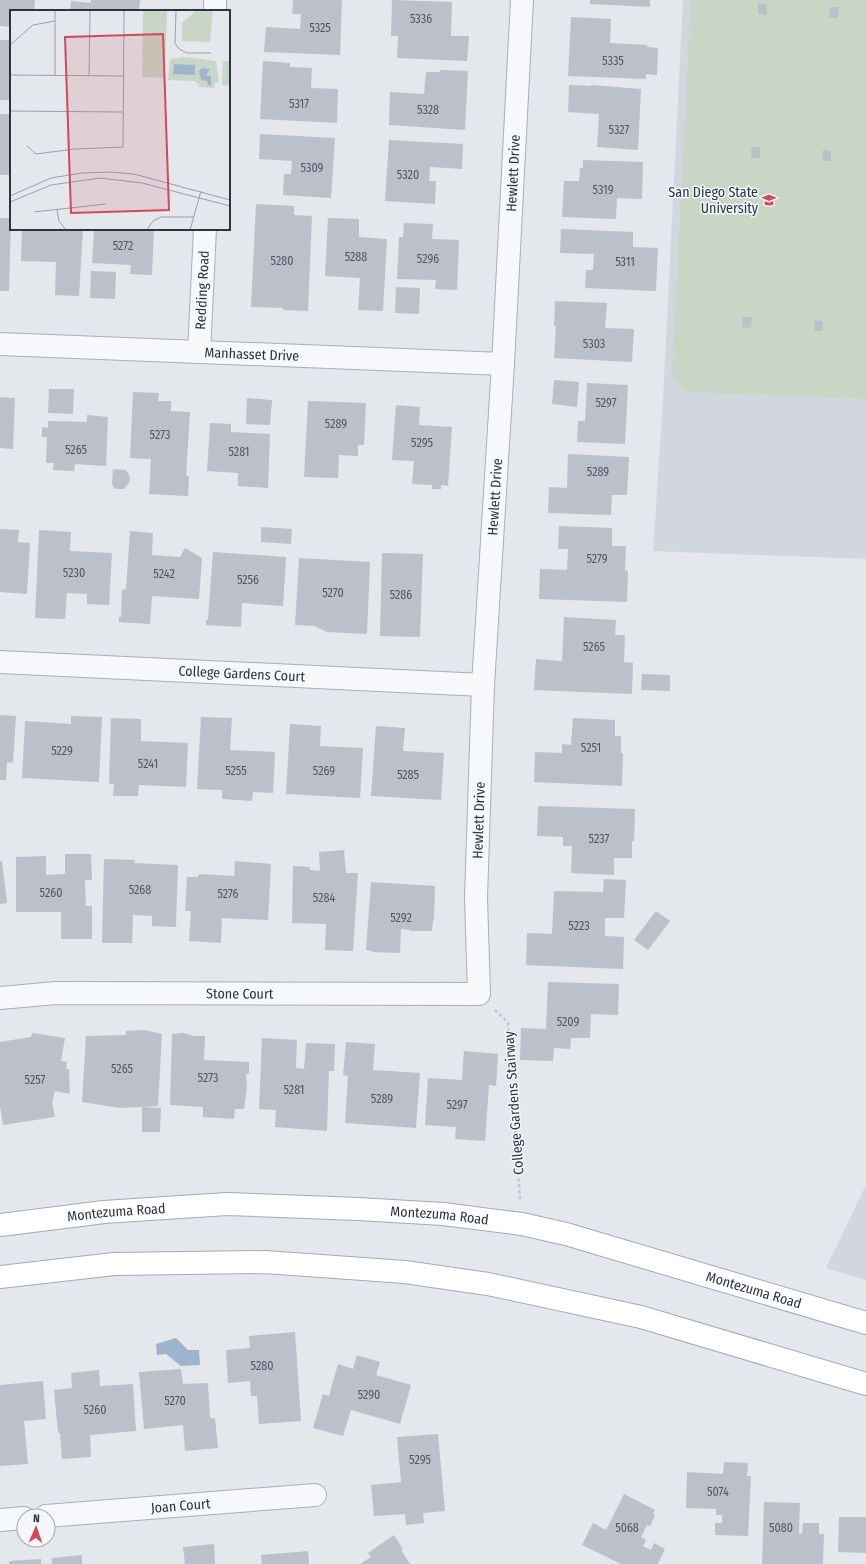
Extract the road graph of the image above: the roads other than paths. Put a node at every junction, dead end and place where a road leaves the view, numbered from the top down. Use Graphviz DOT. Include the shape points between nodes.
graph roads {
  1 [pos="522,0"];
  2 [pos="205,230"];
  3 [pos="0,344"];
  4 [pos="199,352"];
  5 [pos="503,364"];
  6 [pos="0,662"];
  7 [pos="483,685"];
  8 [pos="480,994"];
  9 [pos="0,998"];
  10 [pos="0,1225"];
  11 [pos="0,1276"];
  12 [pos="866,1323"];
  13 [pos="866,1384"];
  14 [pos="315,1495"];
  15 [pos="56,1515"];
  16 [pos="16,1519"];
  17 [pos="0,1520"];
  1 -- 5 [label="street, Hewlett Drive"];
  2 -- 4 [label="street, Redding Road"];
  3 -- 4 [label="street, Manhasset Drive"];
  4 -- 5 [label="street, Manhasset Drive"];
  5 -- 7 [label="street, Hewlett Drive"];
  6 -- 7 [label="street, College Gardens Court"];
  7 -- 8 [label="street, Hewlett Drive" via="476,898"];
  8 -- 9 [label="street, Stone Court" via="56,994"];
  10 -- 12 [label="main road, Montezuma Road" via="104,1212 227,1204 443,1214 522,1224 566,1234"];
  11 -- 13 [label="main road" via="114,1264 257,1262 404,1272 488,1284 641,1317"];
  14 -- 15 [label="street, Joan Court"];
  16 -- 17 [label="street"];
}
